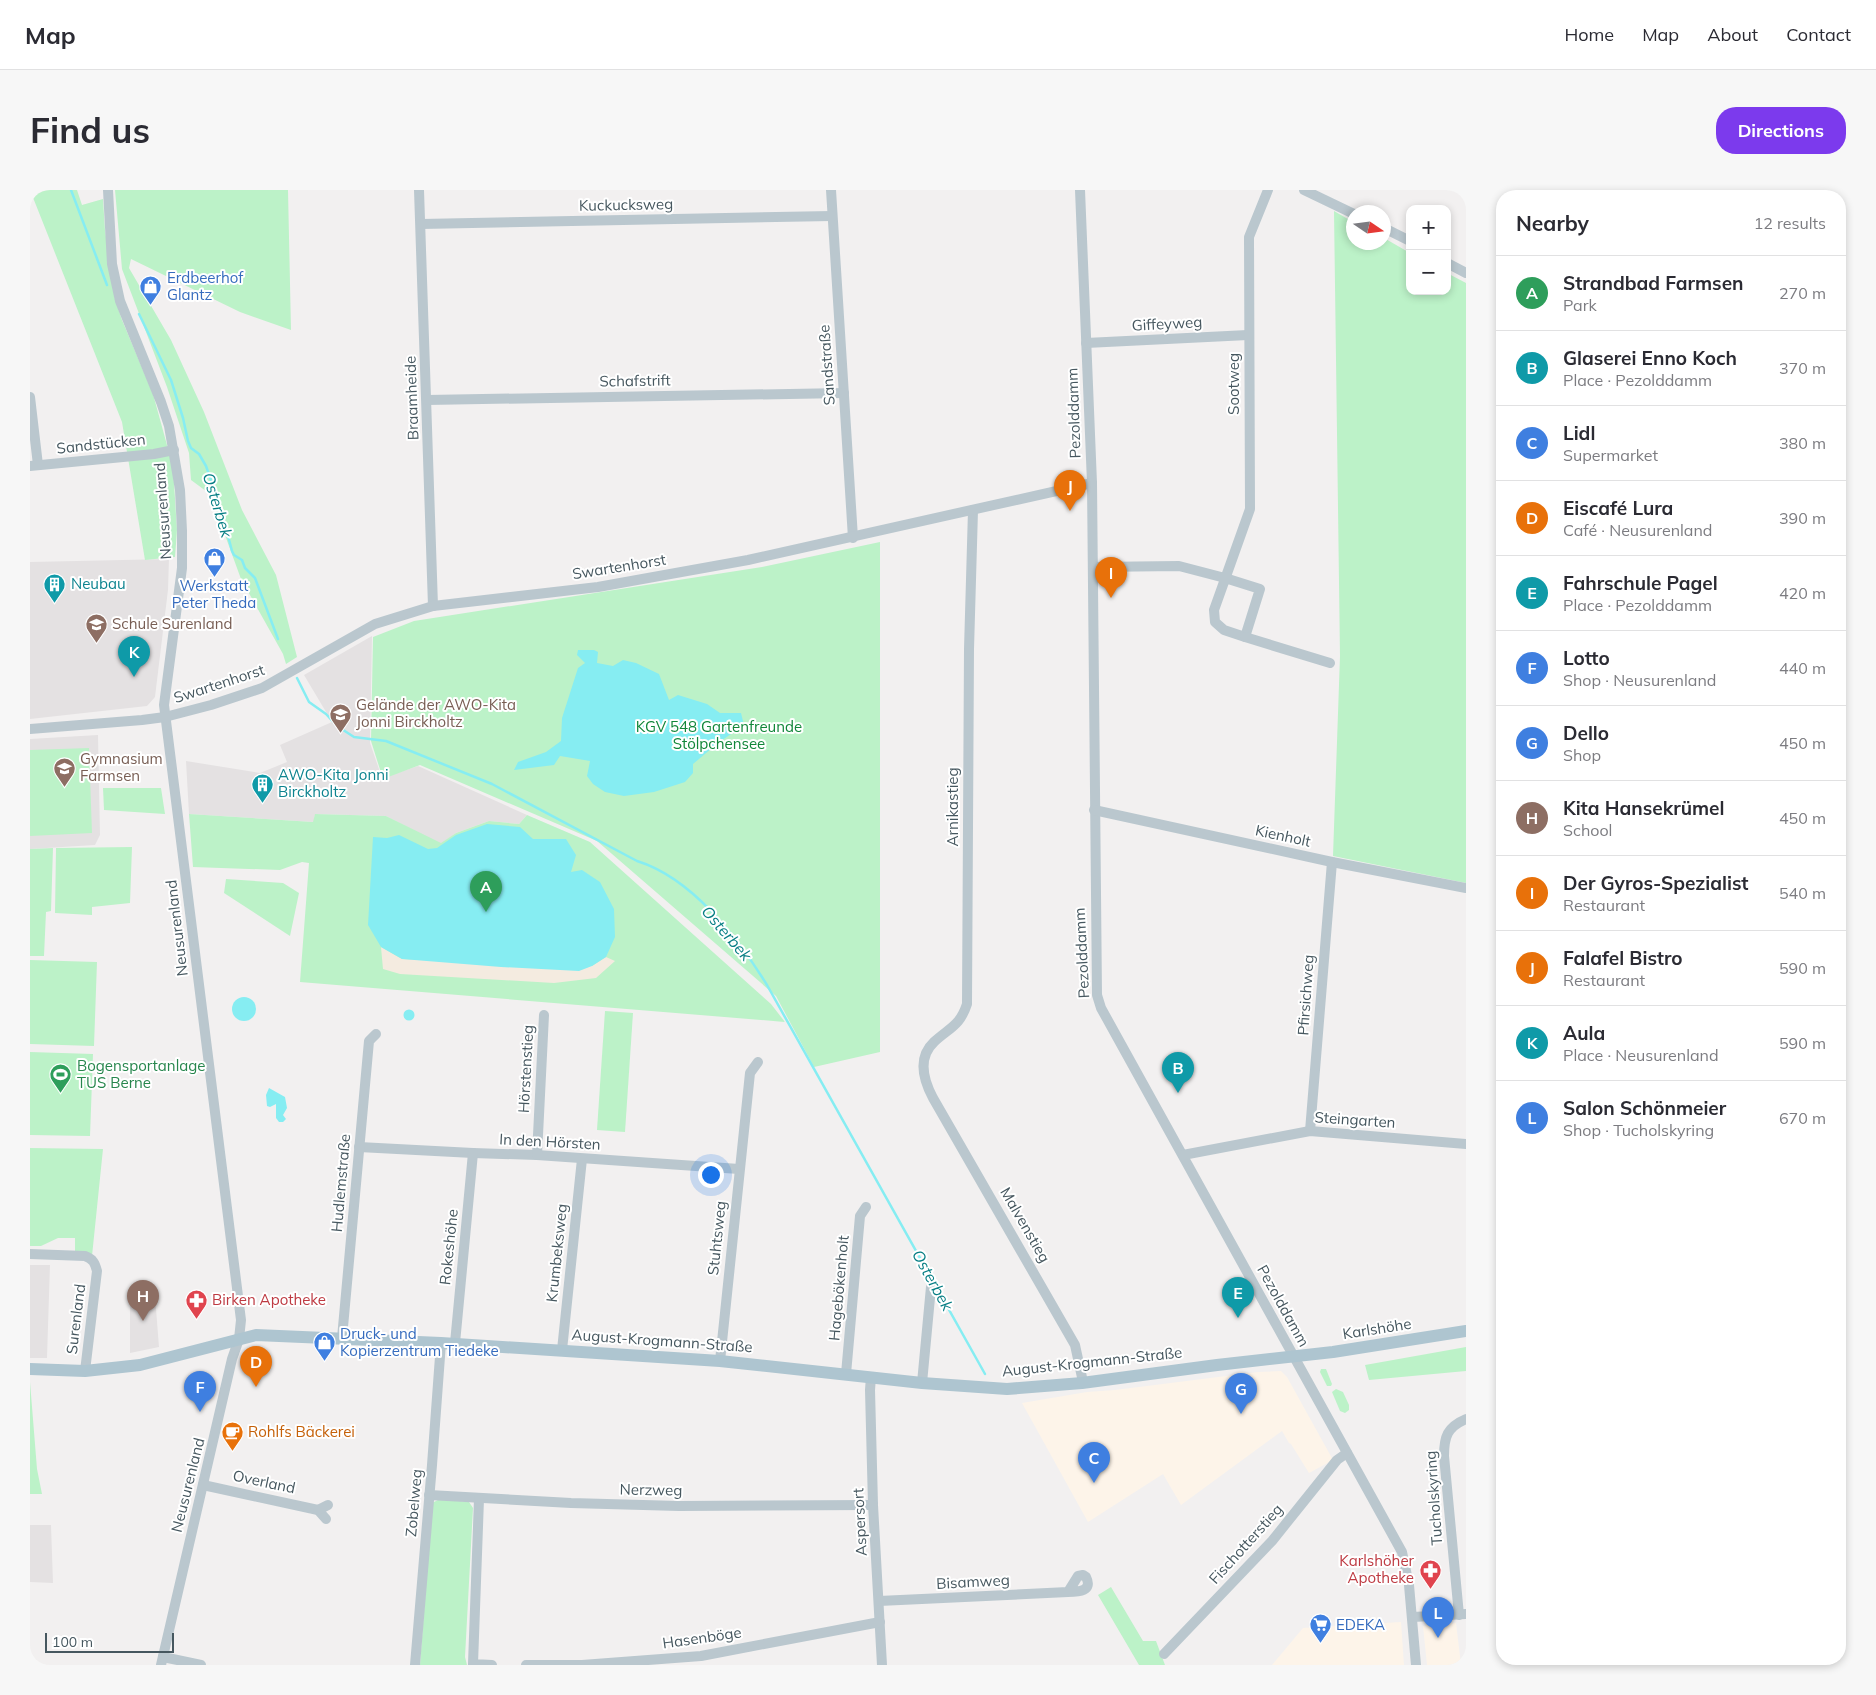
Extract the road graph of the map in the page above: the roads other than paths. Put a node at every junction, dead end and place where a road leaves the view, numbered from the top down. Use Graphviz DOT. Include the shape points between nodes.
graph roads {
  1 [pos="108,190"];
  2 [pos="420,190"];
  3 [pos="831,190"];
  4 [pos="1080,190"];
  5 [pos="1268,190"];
  6 [pos="1304,190"];
  7 [pos="1346,210"];
  8 [pos="832,216"];
  9 [pos="421,224"];
  10 [pos="1391,232"];
  11 [pos="1406,239"];
  12 [pos="1451,265"];
  13 [pos="1466,273"];
  14 [pos="1248,335"];
  15 [pos="1086,343"];
  16 [pos="844,393"];
  17 [pos="30,397"];
  18 [pos="427,400"];
  19 [pos="174,450"];
  20 [pos="34,466"];
  21 [pos="1092,483"];
  22 [pos="973,510"];
  23 [pos="853,538"];
  24 [pos="1093,567"];
  25 [pos="1225,578"];
  26 [pos="433,606"];
  27 [pos="1245,637"];
  28 [pos="1330,664"];
  29 [pos="165,717"];
  30 [pos="30,729"];
  31 [pos="1094,810"];
  32 [pos="1332,862"];
  33 [pos="1466,888"];
  34 [pos="544,1015"];
  35 [pos="376,1034"];
  36 [pos="758,1062"];
  37 [pos="928,1088"];
  38 [pos="1310,1131"];
  39 [pos="1466,1144"];
  40 [pos="359,1147"];
  41 [pos="473,1153"];
  42 [pos="537,1154"];
  43 [pos="1183,1155"];
  44 [pos="582,1159"];
  45 [pos="739,1170"];
  46 [pos="866,1207"];
  47 [pos="30,1254"];
  48 [pos="931,1287"];
  49 [pos="1466,1331"];
  50 [pos="239,1338"];
  51 [pos="342,1338"];
  52 [pos="441,1342"];
  53 [pos="455,1343"];
  54 [pos="562,1350"];
  55 [pos="1294,1356"];
  56 [pos="720,1360"];
  57 [pos="30,1369"];
  58 [pos="85,1370"];
  59 [pos="846,1374"];
  60 [pos="871,1377"];
  61 [pos="1083,1382"];
  62 [pos="922,1384"];
  63 [pos="1466,1420"];
  64 [pos="1347,1453"];
  65 [pos="203,1485"];
  66 [pos="429,1495"];
  67 [pos="479,1499"];
  68 [pos="873,1505"];
  69 [pos="326,1519"];
  70 [pos="1068,1592"];
  71 [pos="879,1601"];
  72 [pos="1462,1614"];
  73 [pos="1413,1617"];
  74 [pos="880,1622"];
  75 [pos="1164,1654"];
  76 [pos="162,1661"];
  77 [pos="473,1664"];
  78 [pos="201,1665"];
  79 [pos="415,1665"];
  80 [pos="492,1665"];
  81 [pos="526,1665"];
  82 [pos="882,1665"];
  83 [pos="1416,1665"];
  1 -- 19 [label="street, Neusurenland" via="112,264 120,301 161,402"];
  2 -- 9 [label="street, Braamheide"];
  3 -- 8 [label="street, Sandstraße"];
  4 -- 15 [label="street, Pezolddamm"];
  5 -- 14 [label="street, Sootweg" via="1249,237"];
  6 -- 7 [label="street"];
  8 -- 9 [label="street, Kuckucksweg"];
  8 -- 16 [label="street, Sandstraße"];
  9 -- 18 [label="street, Braamheide"];
  10 -- 11 [label="street"];
  12 -- 13 [label="street"];
  14 -- 15 [label="street, Giffeyweg"];
  14 -- 25 [label="street, Sootweg" via="1250,509"];
  15 -- 21 [label="street, Pezolddamm"];
  16 -- 18 [label="street, Schafstrift"];
  16 -- 23 [label="street, Sandstraße"];
  17 -- 20 [label="street"];
  18 -- 26 [label="street, Braamheide"];
  19 -- 20 [label="street, Sandstücken"];
  19 -- 29 [label="street, Neusurenland" via="180,490 182,554"];
  21 -- 22 [label="street, Swartenhorst"];
  21 -- 24 [label="street, Pezolddamm"];
  22 -- 23 [label="street, Swartenhorst"];
  22 -- 37 [label="street, Arnikastieg" via="967,1004 963,1016 932,1044 925,1056 923,1072"];
  23 -- 26 [label="street, Swartenhorst" via="598,587"];
  24 -- 25 [label="street" via="1179,566"];
  24 -- 31 [label="street, Pezolddamm"];
  25 -- 27 [label="street, Sootweg" via="1214,610 1215,622 1224,630"];
  25 -- 27 [label="street" via="1260,589"];
  26 -- 29 [label="street, Swartenhorst" via="376,624 262,688"];
  27 -- 28 [label="street"];
  29 -- 30 [label="street, Swartenhorst"];
  29 -- 50 [label="street, Neusurenland" via="236,1276 241,1320"];
  31 -- 32 [label="street, Kienholt"];
  31 -- 43 [label="street, Pezolddamm" via="1097,995 1101,1008"];
  32 -- 33 [label="street, Kienholt"];
  32 -- 38 [label="street, Pfirsichweg"];
  34 -- 42 [label="street, Hörstenstieg"];
  35 -- 40 [label="street, Hudlemstraße" via="370,1040"];
  36 -- 45 [label="street, Stuhtsweg" via="750,1073"];
  37 -- 61 [label="street, Malvenstieg" via="1075,1345"];
  38 -- 39 [label="street, Steingarten"];
  38 -- 43 [label="street, Steingarten"];
  40 -- 41 [label="street, In den Hörsten"];
  40 -- 51 [label="street, Hudlemstraße"];
  41 -- 42 [label="street, In den Hörsten"];
  41 -- 53 [label="street, Rokeshöhe"];
  42 -- 44 [label="street, In den Hörsten"];
  43 -- 55 [label="street, Pezolddamm"];
  44 -- 45 [label="street, In den Hörsten"];
  44 -- 54 [label="street, Krumbeksweg"];
  45 -- 56 [label="street, Stuhtsweg"];
  46 -- 59 [label="street, Hagebökenholt" via="860,1216"];
  47 -- 58 [label="street, Surenland" via="86,1256 95,1263"];
  48 -- 62 [label="street"];
  49 -- 55 [label="main road, Karlshöhe"];
  50 -- 51 [label="main road, August-Krogmann-Straße" via="256,1335"];
  50 -- 58 [label="main road, August-Krogmann-Straße" via="140,1365"];
  50 -- 65 [label="street, Neusurenland"];
  51 -- 52 [label="main road, August-Krogmann-Straße"];
  52 -- 53 [label="main road, August-Krogmann-Straße"];
  52 -- 66 [label="street, Zobelweg"];
  53 -- 54 [label="main road, August-Krogmann-Straße"];
  54 -- 56 [label="main road, August-Krogmann-Straße"];
  55 -- 61 [label="main road, August-Krogmann-Straße"];
  55 -- 64 [label="street, Pezolddamm"];
  56 -- 59 [label="main road, August-Krogmann-Straße"];
  57 -- 58 [label="main road, August-Krogmann-Straße"];
  59 -- 60 [label="main road, August-Krogmann-Straße"];
  60 -- 62 [label="main road, August-Krogmann-Straße"];
  60 -- 68 [label="street, Aspersort"];
  61 -- 62 [label="main road, August-Krogmann-Straße" via="1007,1389"];
  63 -- 72 [label="street, Tucholskyring" via="1448,1431 1444,1442"];
  64 -- 73 [label="street, Pezolddamm" via="1402,1552"];
  64 -- 75 [label="street, Fischotterstieg" via="1337,1460 1272,1540"];
  65 -- 69 [label="street, Overland" via="323,1507"];
  65 -- 76 [label="street, Neusurenland"];
  66 -- 67 [label="street, Nerzweg"];
  66 -- 79 [label="street, Zobelweg"];
  67 -- 68 [label="street, Nerzweg" via="680,1506"];
  67 -- 77 [label="street"];
  68 -- 71 [label="street, Aspersort"];
  70 -- 71 [label="street, Bisamweg"];
  71 -- 74 [label="street, Aspersort"];
  72 -- 73 [label="street, Tucholskyring"];
  73 -- 83 [label="street, Pezolddamm"];
  74 -- 81 [label="street, Hasenböge" via="701,1656 582,1665"];
  74 -- 82 [label="street, Aspersort"];
  76 -- 78 [label="street"];
  77 -- 80 [label="street"];
}
